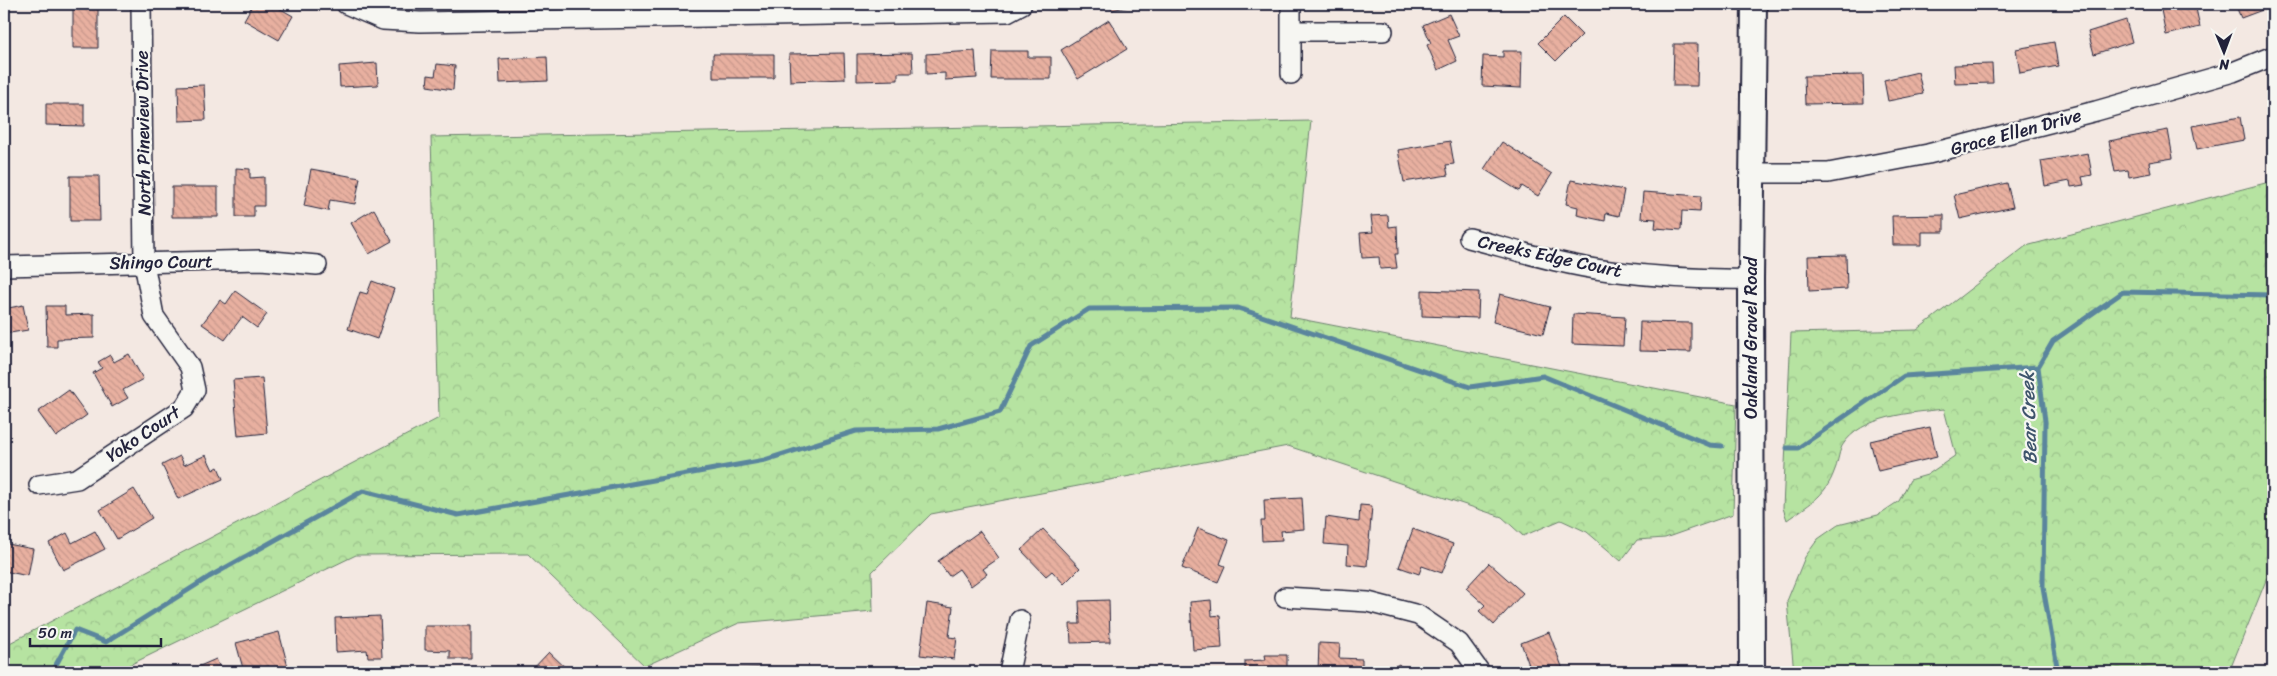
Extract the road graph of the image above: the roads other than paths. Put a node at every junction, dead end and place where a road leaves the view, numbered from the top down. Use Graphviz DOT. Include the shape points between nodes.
graph roads {
  1 [pos="141,4"];
  2 [pos="346,4"];
  3 [pos="1022,4"];
  4 [pos="1291,4"];
  5 [pos="1754,4"];
  6 [pos="832,9"];
  7 [pos="550,12"];
  8 [pos="1291,31"];
  9 [pos="1383,31"];
  10 [pos="2273,56"];
  11 [pos="1291,74"];
  12 [pos="1752,174"];
  13 [pos="1469,238"];
  14 [pos="144,263"];
  15 [pos="317,265"];
  16 [pos="4,266"];
  17 [pos="1751,279"];
  18 [pos="39,485"];
  19 [pos="1285,597"];
  20 [pos="1020,620"];
  21 [pos="1009,672"];
  22 [pos="1480,672"];
  23 [pos="1752,672"];
  1 -- 14 [label="street, North Pineview Drive"];
  2 -- 7 [label="street" via="383,20 420,22"];
  3 -- 6 [label="street" via="1007,12"];
  4 -- 8 [label="street"];
  5 -- 12 [label="street, Oakland Gravel Road"];
  6 -- 7 [label="street"];
  8 -- 9 [label="street"];
  8 -- 11 [label="street"];
  10 -- 12 [label="street, Grace Ellen Drive" via="2233,72 1928,154 1828,173"];
  12 -- 17 [label="street, Oakland Gravel Road"];
  13 -- 17 [label="street, Creeks Edge Court" via="1608,271 1699,280"];
  14 -- 15 [label="street, Shingo Court" via="261,260"];
  14 -- 16 [label="street, Shingo Court"];
  14 -- 18 [label="street, Yoko Court" via="154,316 190,367 194,390 184,408 77,479"];
  17 -- 23 [label="street, Oakland Gravel Road"];
  19 -- 22 [label="street" via="1368,602 1418,615 1459,643"];
  20 -- 21 [label="street"];
}
